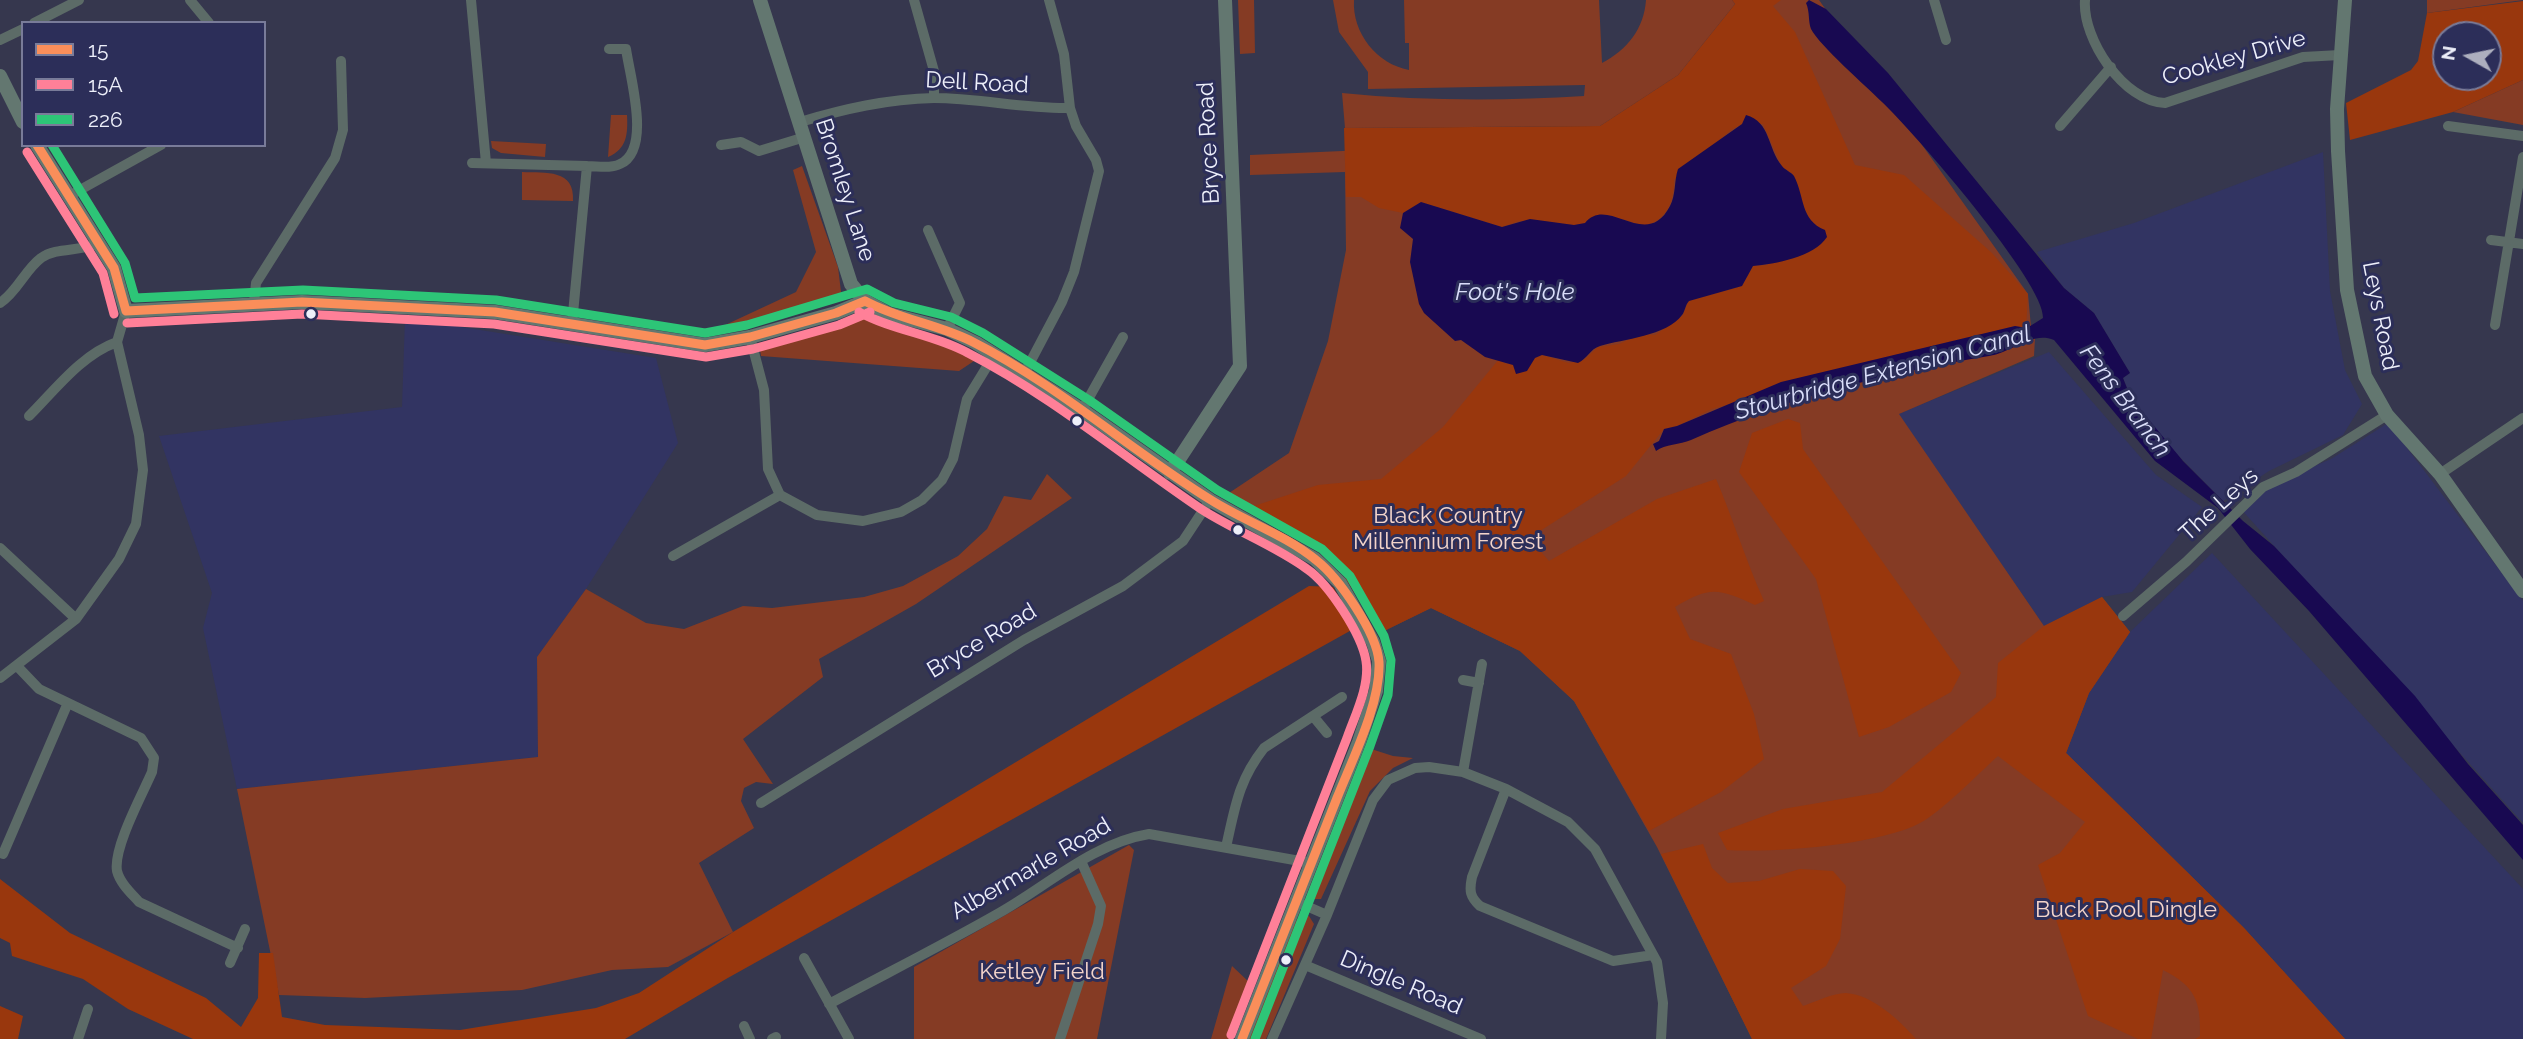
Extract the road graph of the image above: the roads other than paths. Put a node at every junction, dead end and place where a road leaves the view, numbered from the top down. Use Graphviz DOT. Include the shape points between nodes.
graph roads {
  1 [pos="79,0"];
  2 [pos="190,0"];
  3 [pos="471,0"];
  4 [pos="760,0"];
  5 [pos="914,0"];
  6 [pos="1049,0"];
  7 [pos="1225,0"];
  8 [pos="1934,0"];
  9 [pos="2085,0"];
  10 [pos="2345,0"];
  11 [pos="38,21"];
  12 [pos="207,21"];
  13 [pos="21,30"];
  14 [pos="0,40"];
  15 [pos="1946,40"];
  16 [pos="609,49"];
  17 [pos="2340,55"];
  18 [pos="341,61"];
  19 [pos="2110,67"];
  20 [pos="0,76"];
  21 [pos="934,98"];
  22 [pos="1070,108"];
  23 [pos="21,118"];
  24 [pos="800,122"];
  25 [pos="2060,126"];
  26 [pos="2448,126"];
  27 [pos="2462,128"];
  28 [pos="2523,136"];
  29 [pos="805,137"];
  30 [pos="2459,141"];
  31 [pos="721,145"];
  32 [pos="38,147"];
  33 [pos="157,147"];
  34 [pos="2523,157"];
  35 [pos="472,163"];
  36 [pos="486,163"];
  37 [pos="587,166"];
  38 [pos="69,195"];
  39 [pos="2518,213"];
  40 [pos="928,230"];
  41 [pos="2491,240"];
  42 [pos="2508,242"];
  43 [pos="100,243"];
  44 [pos="2523,244"];
  45 [pos="865,301"];
  46 [pos="254,302"];
  47 [pos="0,303"];
  48 [pos="126,311"];
  49 [pos="572,324"];
  50 [pos="2496,325"];
  51 [pos="947,329"];
  52 [pos="750,337"];
  53 [pos="1123,337"];
  54 [pos="117,342"];
  55 [pos="994,355"];
  56 [pos="1024,374"];
  57 [pos="1082,410"];
  58 [pos="2387,415"];
  59 [pos="29,416"];
  60 [pos="2523,418"];
  61 [pos="1170,473"];
  62 [pos="2440,474"];
  63 [pos="780,495"];
  64 [pos="1210,500"];
  65 [pos="0,548"];
  66 [pos="673,556"];
  67 [pos="2523,591"];
  68 [pos="2123,616"];
  69 [pos="76,619"];
  70 [pos="1482,664"];
  71 [pos="17,666"];
  72 [pos="0,678"];
  73 [pos="1463,680"];
  74 [pos="1479,682"];
  75 [pos="1342,697"];
  76 [pos="67,705"];
  77 [pos="1313,716"];
  78 [pos="1327,733"];
  79 [pos="1463,772"];
  80 [pos="1506,789"];
  81 [pos="761,803"];
  82 [pos="1226,847"];
  83 [pos="3,854"];
  84 [pos="1081,861"];
  85 [pos="1311,863"];
  86 [pos="1295,901"];
  87 [pos="1327,915"];
  88 [pos="246,929"];
  89 [pos="238,948"];
  90 [pos="1653,955"];
  91 [pos="804,958"];
  92 [pos="230,963"];
  93 [pos="1305,965"];
  94 [pos="829,1004"];
  95 [pos="88,1009"];
  96 [pos="744,1026"];
  97 [pos="78,1039"];
  98 [pos="750,1039"];
  99 [pos="849,1039"];
  100 [pos="1060,1039"];
  101 [pos="1242,1039"];
  102 [pos="1272,1039"];
  103 [pos="1481,1039"];
  104 [pos="1661,1039"];
  1 -- 11 [label="street"];
  2 -- 12 [label="street"];
  3 -- 36 [label="street"];
  4 -- 24 [label="street, Bromley Lane"];
  5 -- 21 [label="street" via="934,71"];
  6 -- 22 [label="street" via="1064,54"];
  7 -- 61 [label="street, Bryce Road" via="1240,366"];
  8 -- 15 [label="street"];
  9 -- 19 [label="street, Cookley Drive" via="2089,33"];
  10 -- 17 [label="street, Leys Road"];
  13 -- 14 [label="street"];
  16 -- 37 [label="street" via="626,49 636,146 620,165"];
  17 -- 19 [label="street, Cookley Drive" via="2303,57 2165,103 2154,103 2134,92"];
  17 -- 58 [label="street, Leys Road" via="2338,143 2347,290 2365,376"];
  18 -- 46 [label="street" via="341,144 256,283"];
  19 -- 25 [label="street"];
  20 -- 23 [label="street"];
  21 -- 22 [label="street, Dell Road"];
  21 -- 24 [label="street, Dell Road" via="853,106"];
  22 -- 56 [label="street" via="1096,159 1098,181 1062,302"];
  24 -- 29 [label="street, Bromley Lane"];
  26 -- 27 [label="street"];
  27 -- 28 [label="street"];
  27 -- 30 [label="street"];
  29 -- 31 [label="street" via="759,151 741,142"];
  29 -- 45 [label="street, Bromley Lane" via="851,284"];
  32 -- 38 [label="street"];
  33 -- 38 [label="street"];
  34 -- 39 [label="street"];
  35 -- 36 [label="street"];
  36 -- 37 [label="street"];
  37 -- 49 [label="street"];
  38 -- 43 [label="street"];
  39 -- 42 [label="street"];
  40 -- 51 [label="street" via="960,303"];
  41 -- 42 [label="street"];
  42 -- 44 [label="street"];
  42 -- 50 [label="street"];
  43 -- 47 [label="street" via="82,251 54,251 40,259"];
  43 -- 48 [label="street" via="122,288"];
  45 -- 51 [label="street" via="889,314"];
  45 -- 52 [label="street"];
  46 -- 48 [label="street"];
  46 -- 49 [label="street" via="495,312"];
  48 -- 54 [label="street"];
  49 -- 52 [label="street" via="695,344"];
  51 -- 55 [label="street"];
  52 -- 63 [label="street" via="764,390 768,468"];
  53 -- 57 [label="street"];
  54 -- 59 [label="street" via="79,365"];
  54 -- 69 [label="street" via="143,470 136,524 119,559"];
  55 -- 56 [label="street"];
  55 -- 63 [label="street" via="967,400 953,459 942,480 922,500 901,512 863,521 817,515"];
  56 -- 57 [label="street"];
  57 -- 61 [label="street"];
  58 -- 62 [label="street, Leys Road"];
  58 -- 68 [label="street, The Leys" via="2296,472 2263,487"];
  60 -- 62 [label="street"];
  61 -- 64 [label="street"];
  62 -- 67 [label="street, Leys Road"];
  63 -- 66 [label="street"];
  64 -- 81 [label="street, Bryce Road" via="1182,541 1123,586 1024,640"];
  64 -- 85 [label="street" via="1315,559 1340,583 1379,661 1376,691"];
  65 -- 69 [label="street"];
  69 -- 71 [label="street"];
  70 -- 74 [label="street"];
  71 -- 72 [label="street"];
  71 -- 76 [label="street" via="39,689"];
  73 -- 74 [label="street"];
  74 -- 79 [label="street"];
  75 -- 77 [label="street"];
  76 -- 83 [label="street"];
  76 -- 89 [label="street" via="141,738 154,758 118,855 117,872 127,889 139,902"];
  77 -- 78 [label="street"];
  77 -- 82 [label="street" via="1264,748 1242,779"];
  79 -- 80 [label="street"];
  79 -- 87 [label="street" via="1415,768 1388,780 1373,800"];
  80 -- 90 [label="street" via="1568,822 1595,849"];
  80 -- 90 [label="street" via="1472,877 1469,891 1473,900 1613,961"];
  82 -- 84 [label="street, Albermarle Road" via="1149,834 1130,837"];
  82 -- 85 [label="street, Albermarle Road"];
  84 -- 94 [label="street, Albermarle Road" via="1000,913"];
  84 -- 100 [label="street" via="1101,906"];
  85 -- 86 [label="street"];
  86 -- 87 [label="street"];
  86 -- 101 [label="street"];
  87 -- 93 [label="street"];
  88 -- 89 [label="street"];
  89 -- 92 [label="street"];
  90 -- 104 [label="street" via="1663,1003"];
  91 -- 94 [label="street"];
  93 -- 102 [label="street"];
  93 -- 103 [label="street, Dingle Road"];
  94 -- 99 [label="street"];
  95 -- 97 [label="street"];
  96 -- 98 [label="street"];
}
